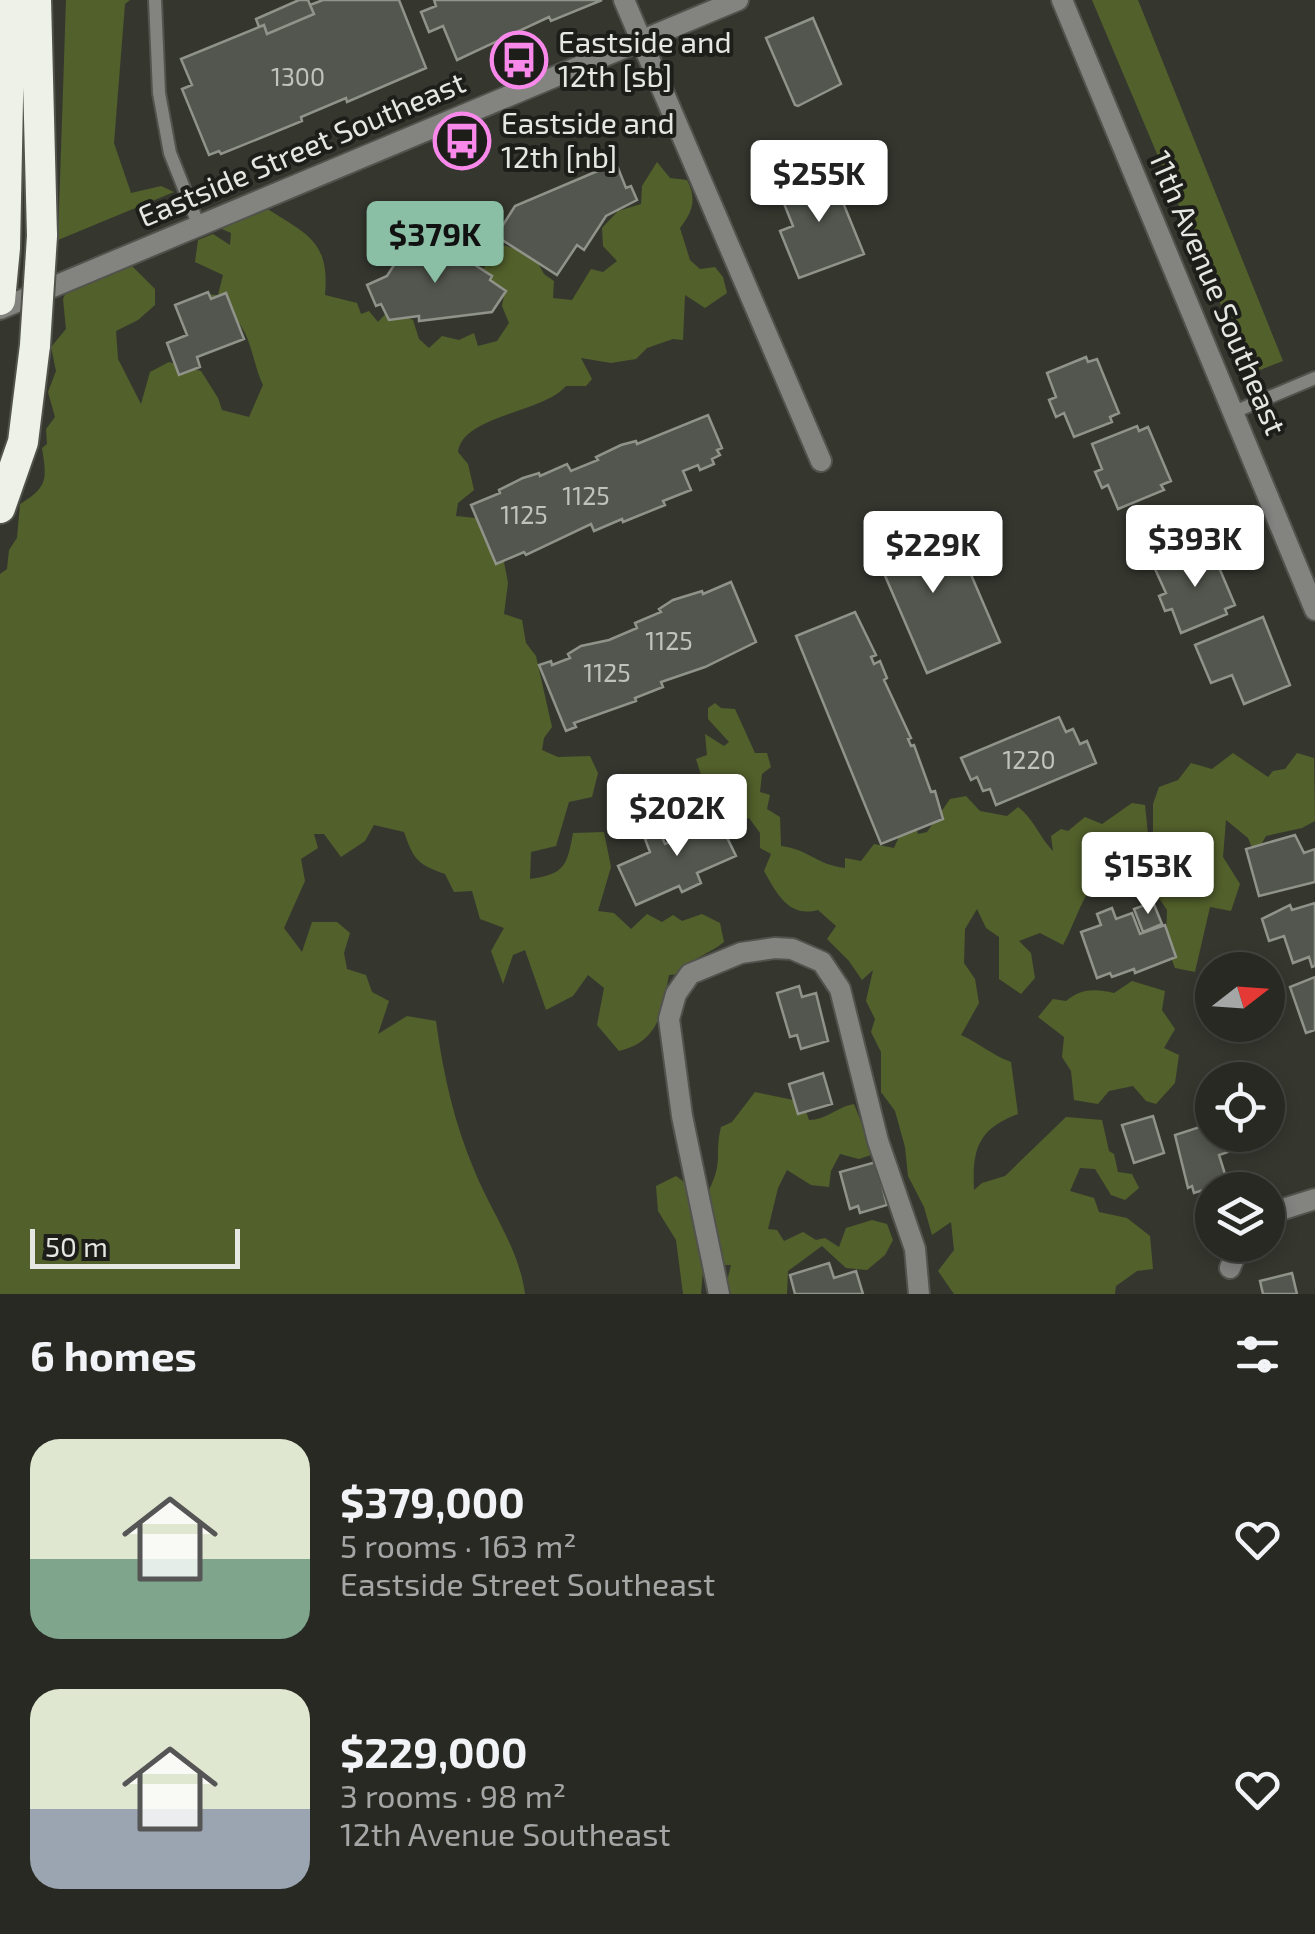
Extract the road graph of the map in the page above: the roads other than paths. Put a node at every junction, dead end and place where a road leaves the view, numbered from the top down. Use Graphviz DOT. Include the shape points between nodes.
graph roads {
  1 [pos="10,0"];
  2 [pos="36,0"];
  3 [pos="155,0"];
  4 [pos="624,0"];
  5 [pos="738,0"];
  6 [pos="1062,0"];
  7 [pos="642,40"];
  8 [pos="199,226"];
  9 [pos="0,300"];
  10 [pos="0,309"];
  11 [pos="1315,378"];
  12 [pos="1234,412"];
  13 [pos="820,460"];
  14 [pos="0,508"];
  15 [pos="1315,610"];
  16 [pos="1315,1199"];
  17 [pos="1285,1209"];
  18 [pos="1232,1262"];
  19 [pos="1230,1268"];
  20 [pos="719,1294"];
  21 [pos="919,1294"];
  1 -- 9 [label="highway"];
  2 -- 14 [label="highway, bridge" via="42,236 35,345 23,442"];
  3 -- 8 [label="lane" via="170,153"];
  4 -- 7 [label="street"];
  5 -- 7 [label="street, Eastside Street Southeast"];
  6 -- 12 [label="street, 11th Avenue Southeast"];
  7 -- 8 [label="street, Eastside Street Southeast"];
  7 -- 13 [label="street"];
  8 -- 10 [label="street, Eastside Street Southeast"];
  11 -- 12 [label="lane"];
  12 -- 15 [label="street, 11th Avenue Southeast"];
  16 -- 17 [label="street"];
  18 -- 19 [label="street"];
  20 -- 21 [label="street" via="669,1019 690,974 741,953 792,949 822,962 840,989 878,1141 915,1249"];
}
